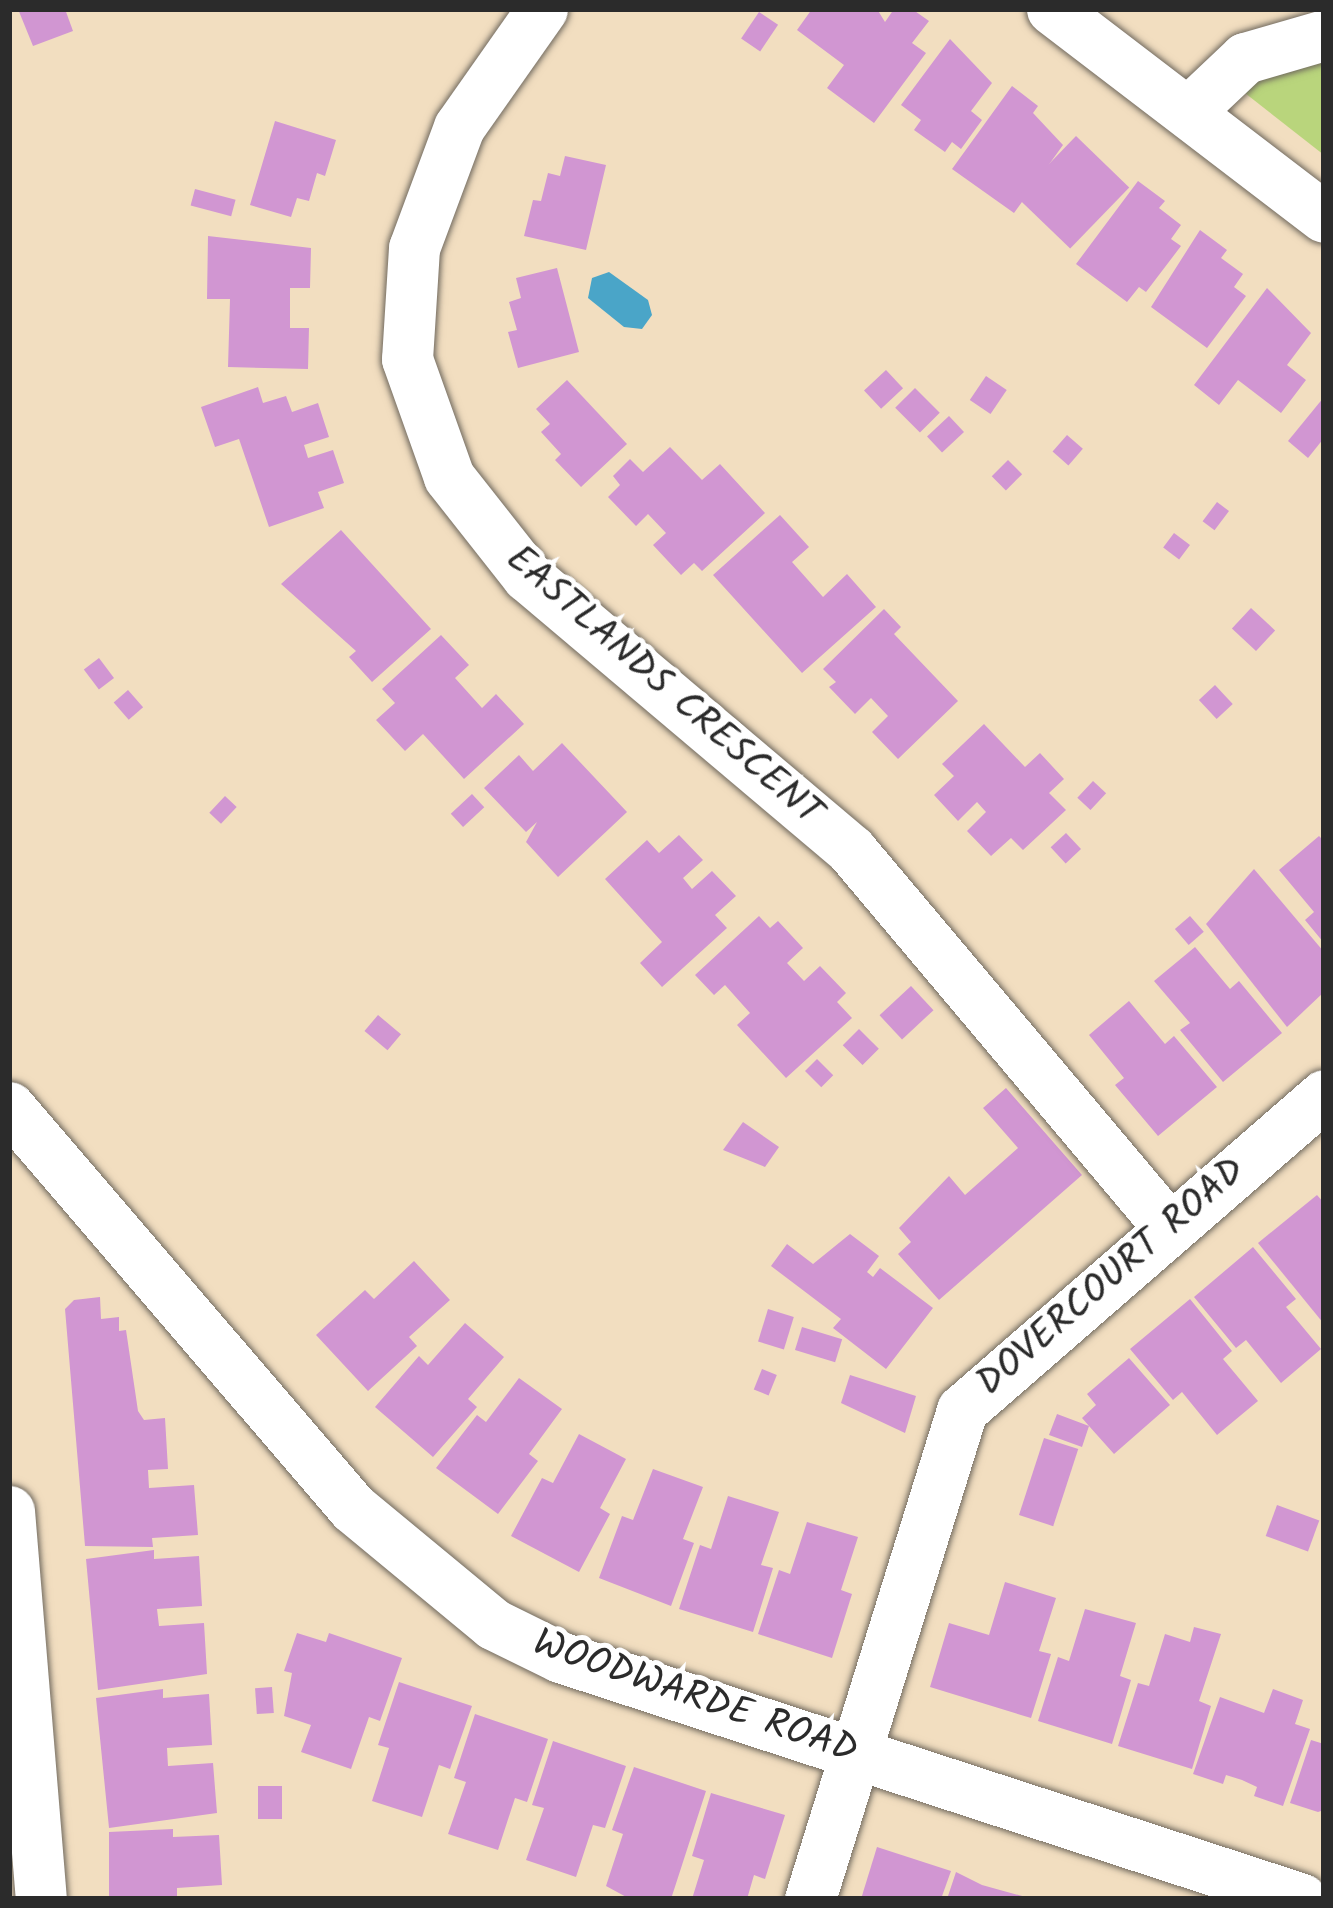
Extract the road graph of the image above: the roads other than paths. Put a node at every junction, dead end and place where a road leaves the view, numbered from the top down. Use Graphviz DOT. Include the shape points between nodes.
graph roads {
  1 [pos="542,9"];
  2 [pos="1052,9"];
  3 [pos="1324,35"];
  4 [pos="1190,110"];
  5 [pos="1324,217"];
  6 [pos="1324,1095"];
  7 [pos="16,1131"];
  8 [pos="1168,1226"];
  9 [pos="9,1511"];
  10 [pos="856,1754"];
  11 [pos="41,1899"];
  12 [pos="810,1899"];
  13 [pos="1302,1899"];
  1 -- 8 [label="street, EASTLANDS CRESCENT" via="459,127 414,248 407,359 449,477 527,576 851,850"];
  2 -- 4 [label="street"];
  3 -- 4 [label="street" via="1245,58"];
  4 -- 5 [label="street"];
  6 -- 8 [label="street, DOVERCOURT ROAD"];
  7 -- 10 [label="street, WOODWARDE ROAD" via="322,1474 431,1580 493,1624 560,1657"];
  8 -- 10 [label="street, DOVERCOURT ROAD" via="962,1410"];
  9 -- 11 [label="street"];
  10 -- 12 [label="street, DOVERCOURT ROAD"];
  10 -- 13 [label="street, WOODWARDE ROAD"];
}
